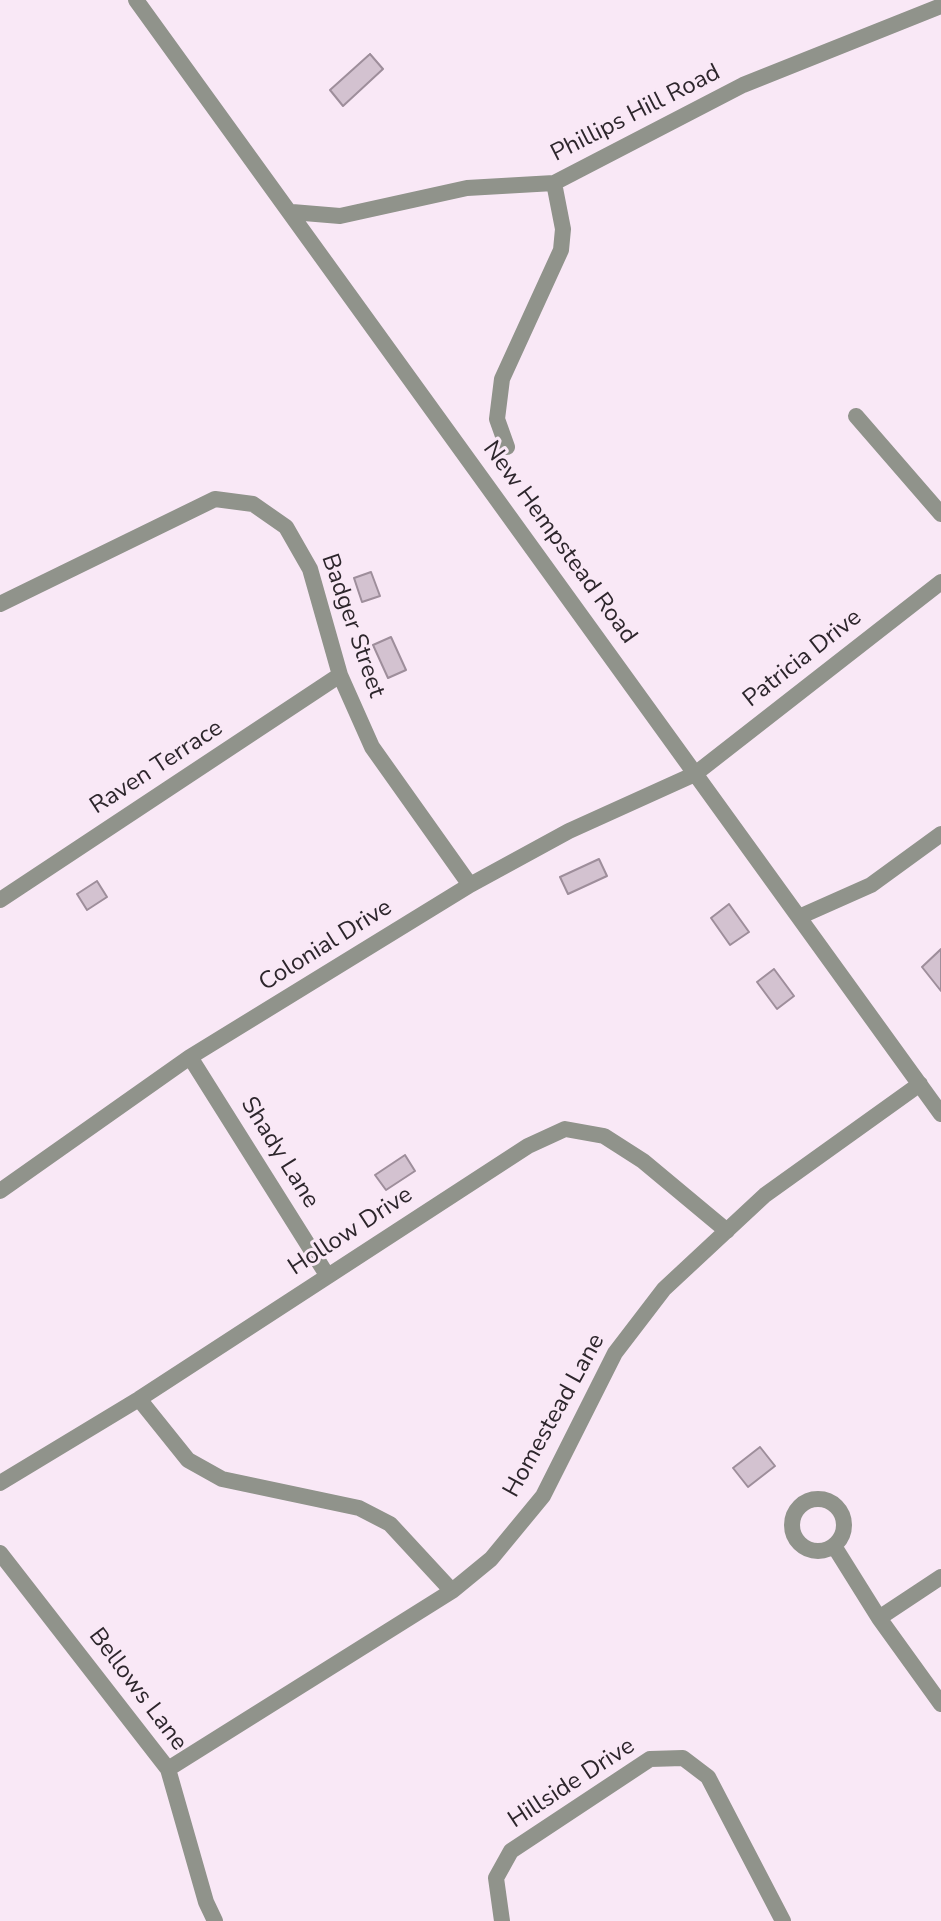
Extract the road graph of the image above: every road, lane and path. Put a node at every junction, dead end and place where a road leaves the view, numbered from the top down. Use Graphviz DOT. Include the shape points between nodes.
graph roads {
  1 [pos="136,0"];
  2 [pos="941,6"];
  3 [pos="554,183"];
  4 [pos="292,212"];
  5 [pos="856,416"];
  6 [pos="507,447"];
  7 [pos="941,514"];
  8 [pos="941,582"];
  9 [pos="0,604"];
  10 [pos="340,675"];
  11 [pos="695,774"];
  12 [pos="941,834"];
  13 [pos="470,885"];
  14 [pos="0,900"];
  15 [pos="799,917"];
  16 [pos="190,1057"];
  17 [pos="920,1084"];
  18 [pos="936,1097"];
  19 [pos="941,1114"];
  20 [pos="0,1191"];
  21 [pos="727,1231"];
  22 [pos="327,1275"];
  23 [pos="139,1399"];
  24 [pos="0,1483"];
  25 [pos="834,1546"];
  26 [pos="0,1553"];
  27 [pos="941,1577"];
  28 [pos="452,1591"];
  29 [pos="879,1618"];
  30 [pos="941,1704"];
  31 [pos="168,1769"];
  32 [pos="215,1921"];
  33 [pos="502,1921"];
  34 [pos="783,1921"];
  1 -- 4 [label="street, New Hempstead Road"];
  2 -- 3 [label="street, Phillips Hill Road" via="743,85"];
  3 -- 4 [label="street, Phillips Hill Road" via="467,188 340,216"];
  3 -- 6 [label="street" via="563,229 561,250 502,379 497,419"];
  4 -- 11 [label="street, New Hempstead Road"];
  5 -- 7 [label="street"];
  8 -- 11 [label="street, Patricia Drive"];
  9 -- 10 [label="street, Badger Street" via="215,499 253,504 286,527 310,569"];
  10 -- 13 [label="street, Badger Street" via="372,747"];
  10 -- 14 [label="street, Raven Terrace"];
  11 -- 13 [label="street, Colonial Drive" via="569,831"];
  11 -- 15 [label="street, New Hempstead Road"];
  12 -- 15 [label="street" via="871,885"];
  13 -- 16 [label="street, Colonial Drive"];
  15 -- 17 [label="street, New Hempstead Road"];
  16 -- 20 [label="street, Colonial Drive"];
  16 -- 22 [label="street, Shady Lane"];
  17 -- 18 [label="street, New Hempstead Road"];
  17 -- 21 [label="street, Homestead Lane" via="765,1195"];
  18 -- 19 [label="street, New Hempstead Road"];
  21 -- 22 [label="street, Hollow Drive" via="643,1161 604,1136 565,1129 528,1146"];
  21 -- 28 [label="street, Homestead Lane" via="664,1289 615,1353 543,1496 491,1559"];
  22 -- 23 [label="street, Hollow Drive"];
  23 -- 24 [label="street, Hollow Drive"];
  23 -- 28 [label="street" via="188,1460 222,1479 359,1508 390,1524"];
  25 -- 29 [label="street"];
  26 -- 31 [label="street, Bellows Lane"];
  27 -- 29 [label="street"];
  28 -- 31 [label="street, Homestead Lane"];
  29 -- 30 [label="street"];
  31 -- 32 [label="street, Bellows Lane"];
  33 -- 34 [label="street, Hillside Drive" via="496,1878 511,1851 650,1759 683,1758 708,1777"];
}
